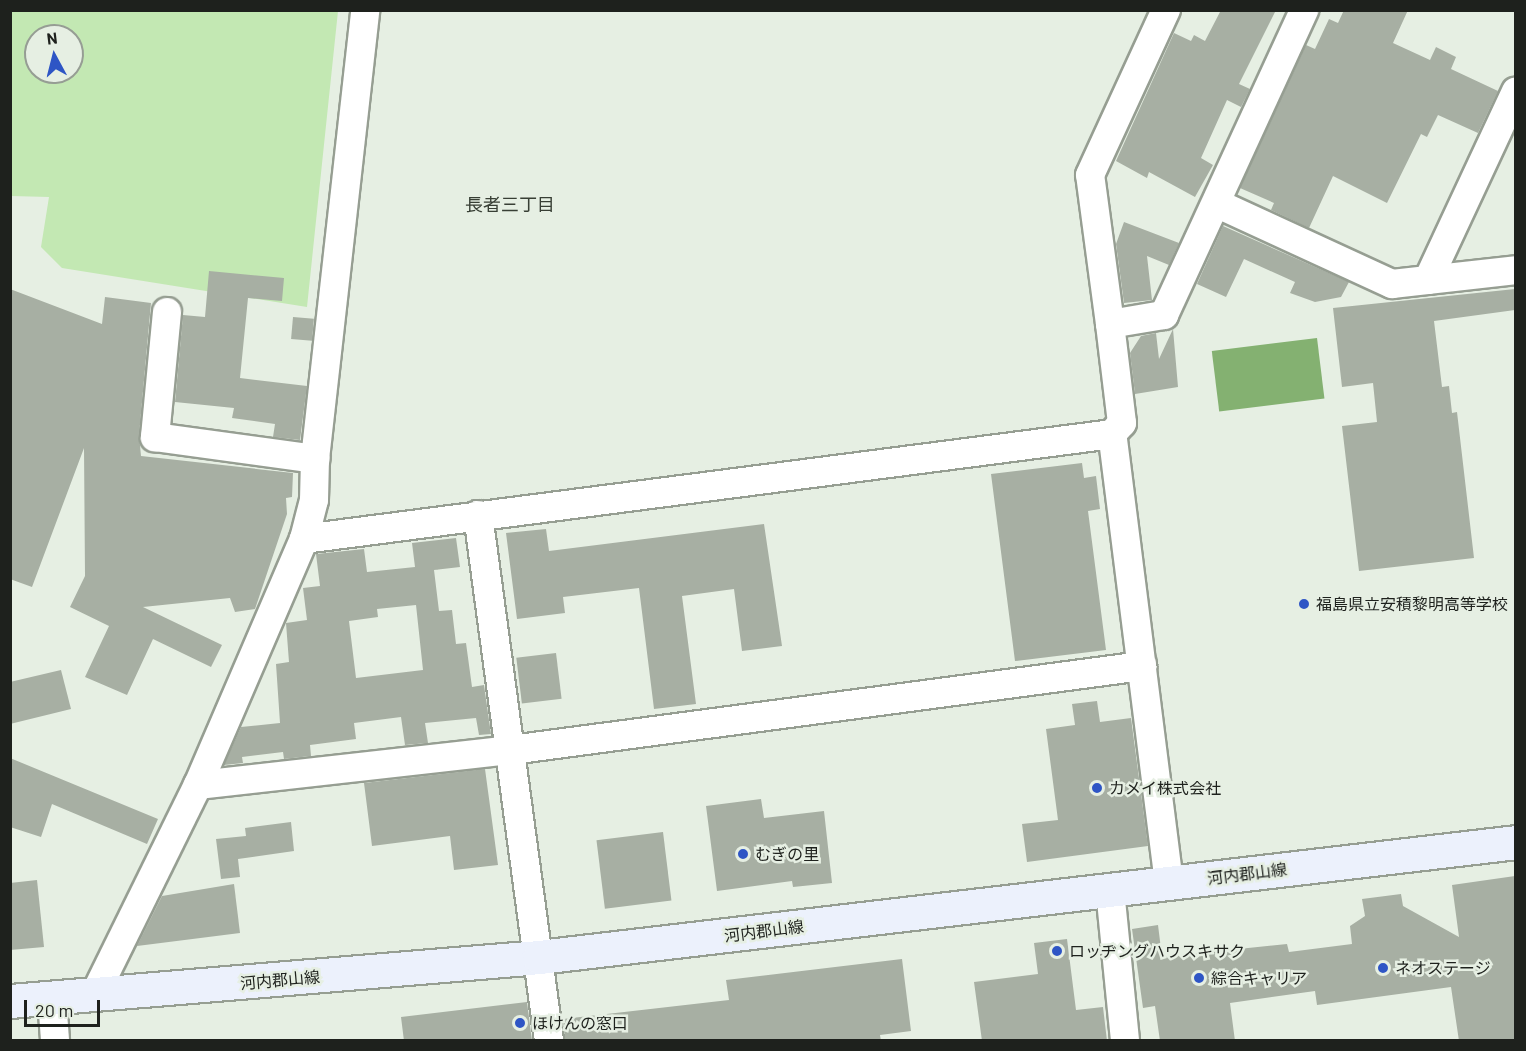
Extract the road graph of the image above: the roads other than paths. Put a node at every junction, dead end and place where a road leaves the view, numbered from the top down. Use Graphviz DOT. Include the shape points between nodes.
graph roads {
  1 [pos="364,10"];
  2 [pos="1166,10"];
  3 [pos="1304,10"];
  4 [pos="1515,91"];
  5 [pos="1218,204"];
  6 [pos="1515,270"];
  7 [pos="1428,280"];
  8 [pos="167,312"];
  9 [pos="1110,324"];
  10 [pos="1112,434"];
  11 [pos="315,459"];
  12 [pos="478,515"];
  13 [pos="304,538"];
  14 [pos="1142,666"];
  15 [pos="511,750"];
  16 [pos="198,785"];
  17 [pos="1515,842"];
  18 [pos="1169,883"];
  19 [pos="1110,890"];
  20 [pos="539,957"];
  21 [pos="94,996"];
  22 [pos="52,999"];
  23 [pos="10,1001"];
  24 [pos="55,1041"];
  25 [pos="549,1041"];
  26 [pos="1125,1041"];
  1 -- 11 [label="street"];
  2 -- 9 [label="street" via="1090,175"];
  3 -- 5 [label="street"];
  4 -- 7 [label="street"];
  5 -- 7 [label="street" via="1392,284"];
  5 -- 9 [label="street" via="1164,315"];
  6 -- 7 [label="street"];
  8 -- 11 [label="street" via="155,437"];
  9 -- 10 [label="street" via="1122,423"];
  10 -- 12 [label="street"];
  10 -- 14 [label="street"];
  11 -- 13 [label="street" via="314,500"];
  12 -- 13 [label="street"];
  12 -- 15 [label="street"];
  13 -- 16 [label="street"];
  14 -- 15 [label="street"];
  14 -- 18 [label="street"];
  15 -- 16 [label="street"];
  15 -- 20 [label="street"];
  16 -- 21 [label="street"];
  17 -- 18 [label="main road, 河内郡山線"];
  18 -- 19 [label="main road, 河内郡山線"];
  19 -- 20 [label="main road, 河内郡山線"];
  19 -- 26 [label="street"];
  20 -- 21 [label="main road, 河内郡山線"];
  20 -- 25 [label="street"];
  21 -- 22 [label="main road, 河内郡山線"];
  22 -- 23 [label="main road, 河内郡山線"];
  22 -- 24 [label="street"];
}
